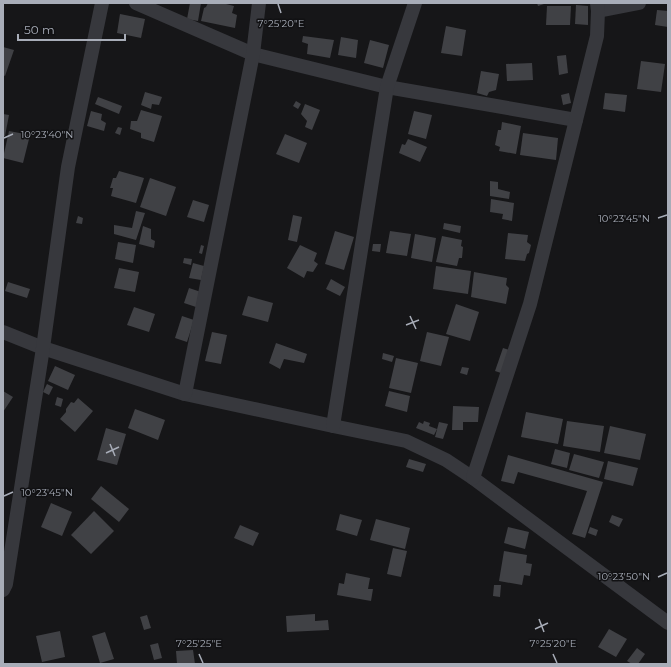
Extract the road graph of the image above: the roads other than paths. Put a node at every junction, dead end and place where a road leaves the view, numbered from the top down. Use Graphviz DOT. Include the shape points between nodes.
graph roads {
  1 [pos="102,3"];
  2 [pos="136,3"];
  3 [pos="259,3"];
  4 [pos="415,3"];
  5 [pos="639,3"];
  6 [pos="598,7"];
  7 [pos="253,54"];
  8 [pos="387,87"];
  9 [pos="576,120"];
  10 [pos="3,332"];
  11 [pos="43,348"];
  12 [pos="185,394"];
  13 [pos="333,426"];
  14 [pos="473,478"];
  15 [pos="3,590"];
  16 [pos="668,623"];
  1 -- 11 [label="street" via="68,167"];
  2 -- 7 [label="street"];
  3 -- 7 [label="street"];
  4 -- 8 [label="street"];
  5 -- 6 [label="street"];
  6 -- 9 [label="street" via="597,36"];
  7 -- 8 [label="street"];
  7 -- 12 [label="street"];
  8 -- 9 [label="street"];
  8 -- 13 [label="street"];
  9 -- 14 [label="street" via="530,304"];
  10 -- 11 [label="street"];
  11 -- 12 [label="street"];
  11 -- 15 [label="street"];
  12 -- 13 [label="street"];
  13 -- 14 [label="street" via="406,441 446,460"];
  14 -- 16 [label="street"];
}
